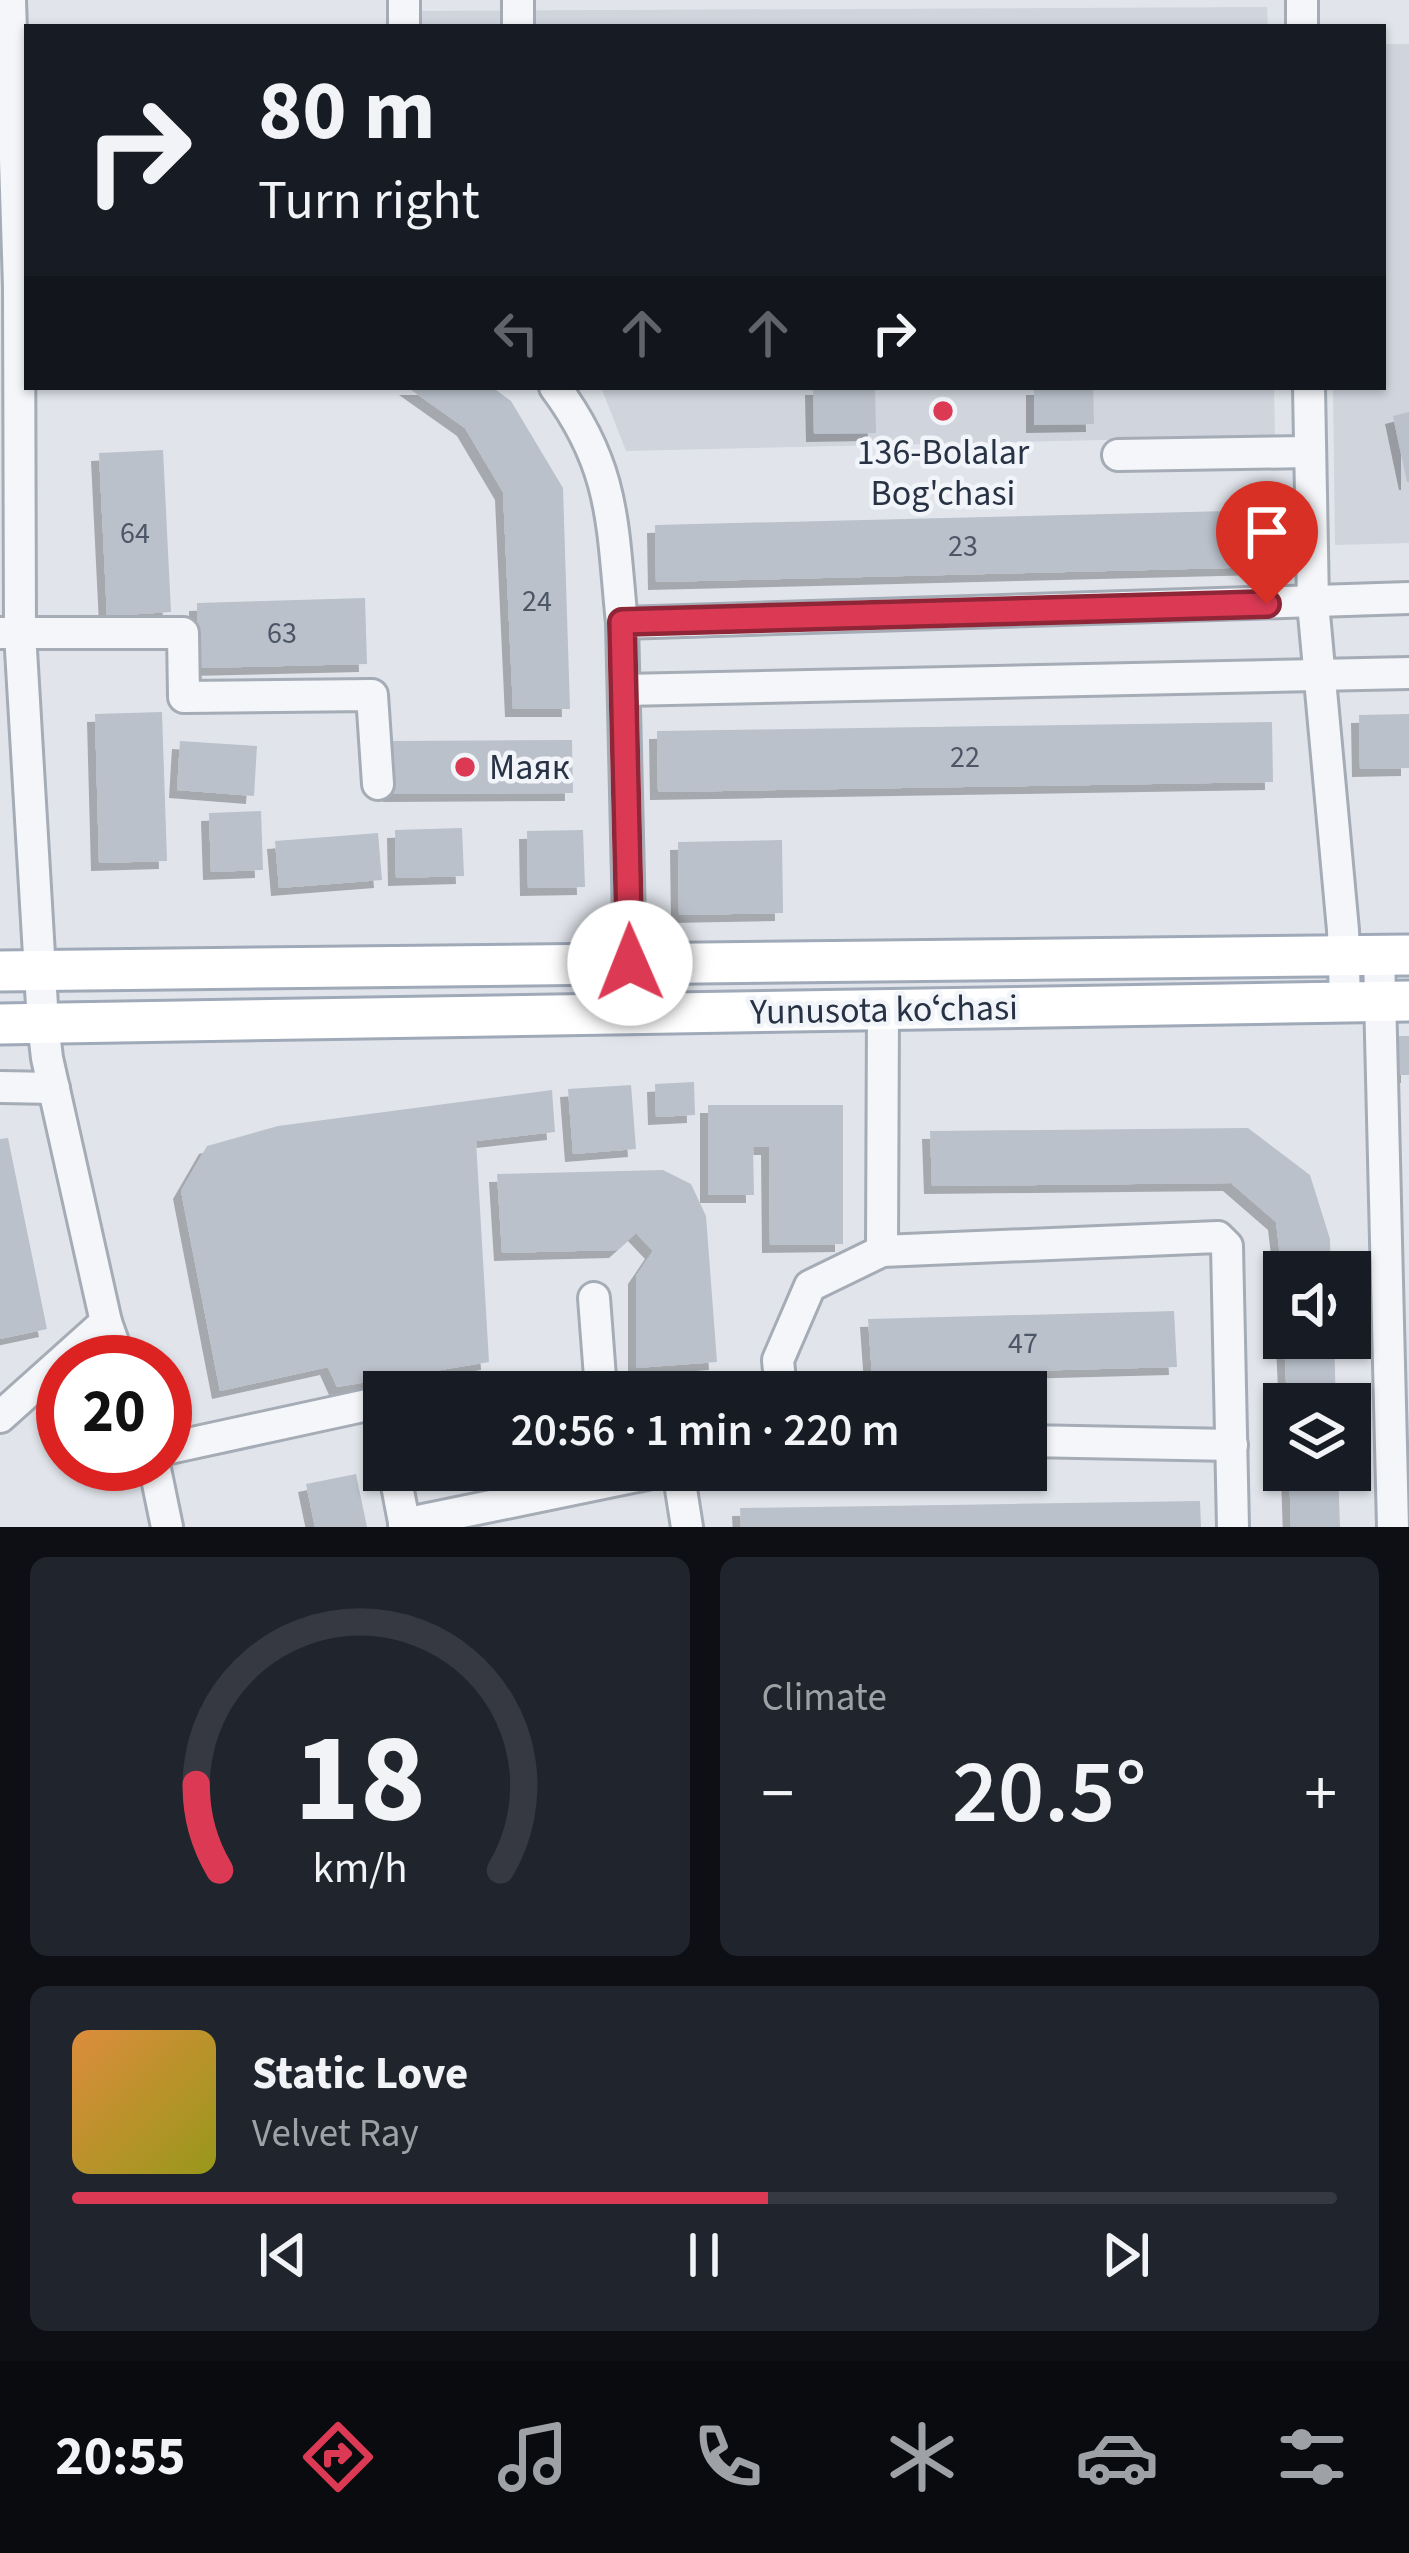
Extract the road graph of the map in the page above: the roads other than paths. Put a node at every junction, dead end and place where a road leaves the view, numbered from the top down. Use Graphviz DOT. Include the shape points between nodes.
graph roads {
  1 [pos="10,0"];
  2 [pos="15,288"];
  3 [pos="557,390"];
  4 [pos="1309,390"];
  5 [pos="1310,452"];
  6 [pos="1118,455"];
  7 [pos="1409,598"];
  8 [pos="1312,603"];
  9 [pos="622,622"];
  10 [pos="10,633"];
  11 [pos="1409,673"];
  12 [pos="1317,674"];
  13 [pos="624,690"];
  14 [pos="11,699"];
  15 [pos="378,784"];
  16 [pos="1377,955"];
  17 [pos="630,963"];
  18 [pos="0,971"];
  19 [pos="41,971"];
  20 [pos="1378,1002"];
  21 [pos="883,1011"];
  22 [pos="43,1023"];
  23 [pos="0,1024"];
  24 [pos="0,1087"];
  25 [pos="54,1088"];
  26 [pos="882,1252"];
  27 [pos="594,1298"];
  28 [pos="106,1322"];
  29 [pos="111,1335"];
  30 [pos="600,1371"];
  31 [pos="779,1371"];
  32 [pos="363,1406"];
  33 [pos="0,1417"];
  34 [pos="1047,1441"];
  35 [pos="192,1443"];
  36 [pos="1232,1445"];
  37 [pos="160,1491"];
  38 [pos="398,1491"];
  39 [pos="566,1491"];
  40 [pos="682,1491"];
  41 [pos="405,1525"];
  42 [pos="167,1527"];
  43 [pos="687,1527"];
  44 [pos="1234,1527"];
  45 [pos="1393,1527"];
  1 -- 2 [label="street"];
  2 -- 10 [label="street"];
  3 -- 9 [label="street" via="595,450 607,486"];
  4 -- 5 [label="street"];
  5 -- 6 [label="street"];
  5 -- 8 [label="street"];
  7 -- 8 [label="street"];
  8 -- 9 [label="street"];
  8 -- 12 [label="street"];
  9 -- 13 [label="street"];
  10 -- 14 [label="street"];
  10 -- 15 [label="street" via="183,633 184,698 371,694"];
  11 -- 12 [label="street"];
  12 -- 13 [label="street"];
  12 -- 16 [label="street"];
  13 -- 17 [label="street"];
  14 -- 19 [label="street"];
  16 -- 17 [label="main road, Yunusota koʻchasi"];
  16 -- 20 [label="street"];
  17 -- 19 [label="main road, Yunusota koʻchasi"];
  18 -- 19 [label="main road, Yunusota koʻchasi"];
  19 -- 22 [label="street"];
  20 -- 21 [label="main road, Yunusota koʻchasi"];
  20 -- 45 [label="street"];
  21 -- 22 [label="main road, Yunusota koʻchasi"];
  21 -- 26 [label="street"];
  22 -- 23 [label="main road, Yunusota koʻchasi"];
  22 -- 25 [label="street"];
  24 -- 25 [label="street"];
  25 -- 28 [label="street"];
  26 -- 31 [label="street" via="807,1289"];
  26 -- 36 [label="street" via="1218,1238 1227,1246"];
  27 -- 30 [label="street"];
  28 -- 29 [label="street"];
  28 -- 33 [label="street"];
  32 -- 35 [label="street"];
  34 -- 36 [label="street"];
  36 -- 44 [label="street"];
  37 -- 42 [label="street"];
  38 -- 41 [label="street"];
  39 -- 41 [label="street"];
  40 -- 43 [label="street"];
}
